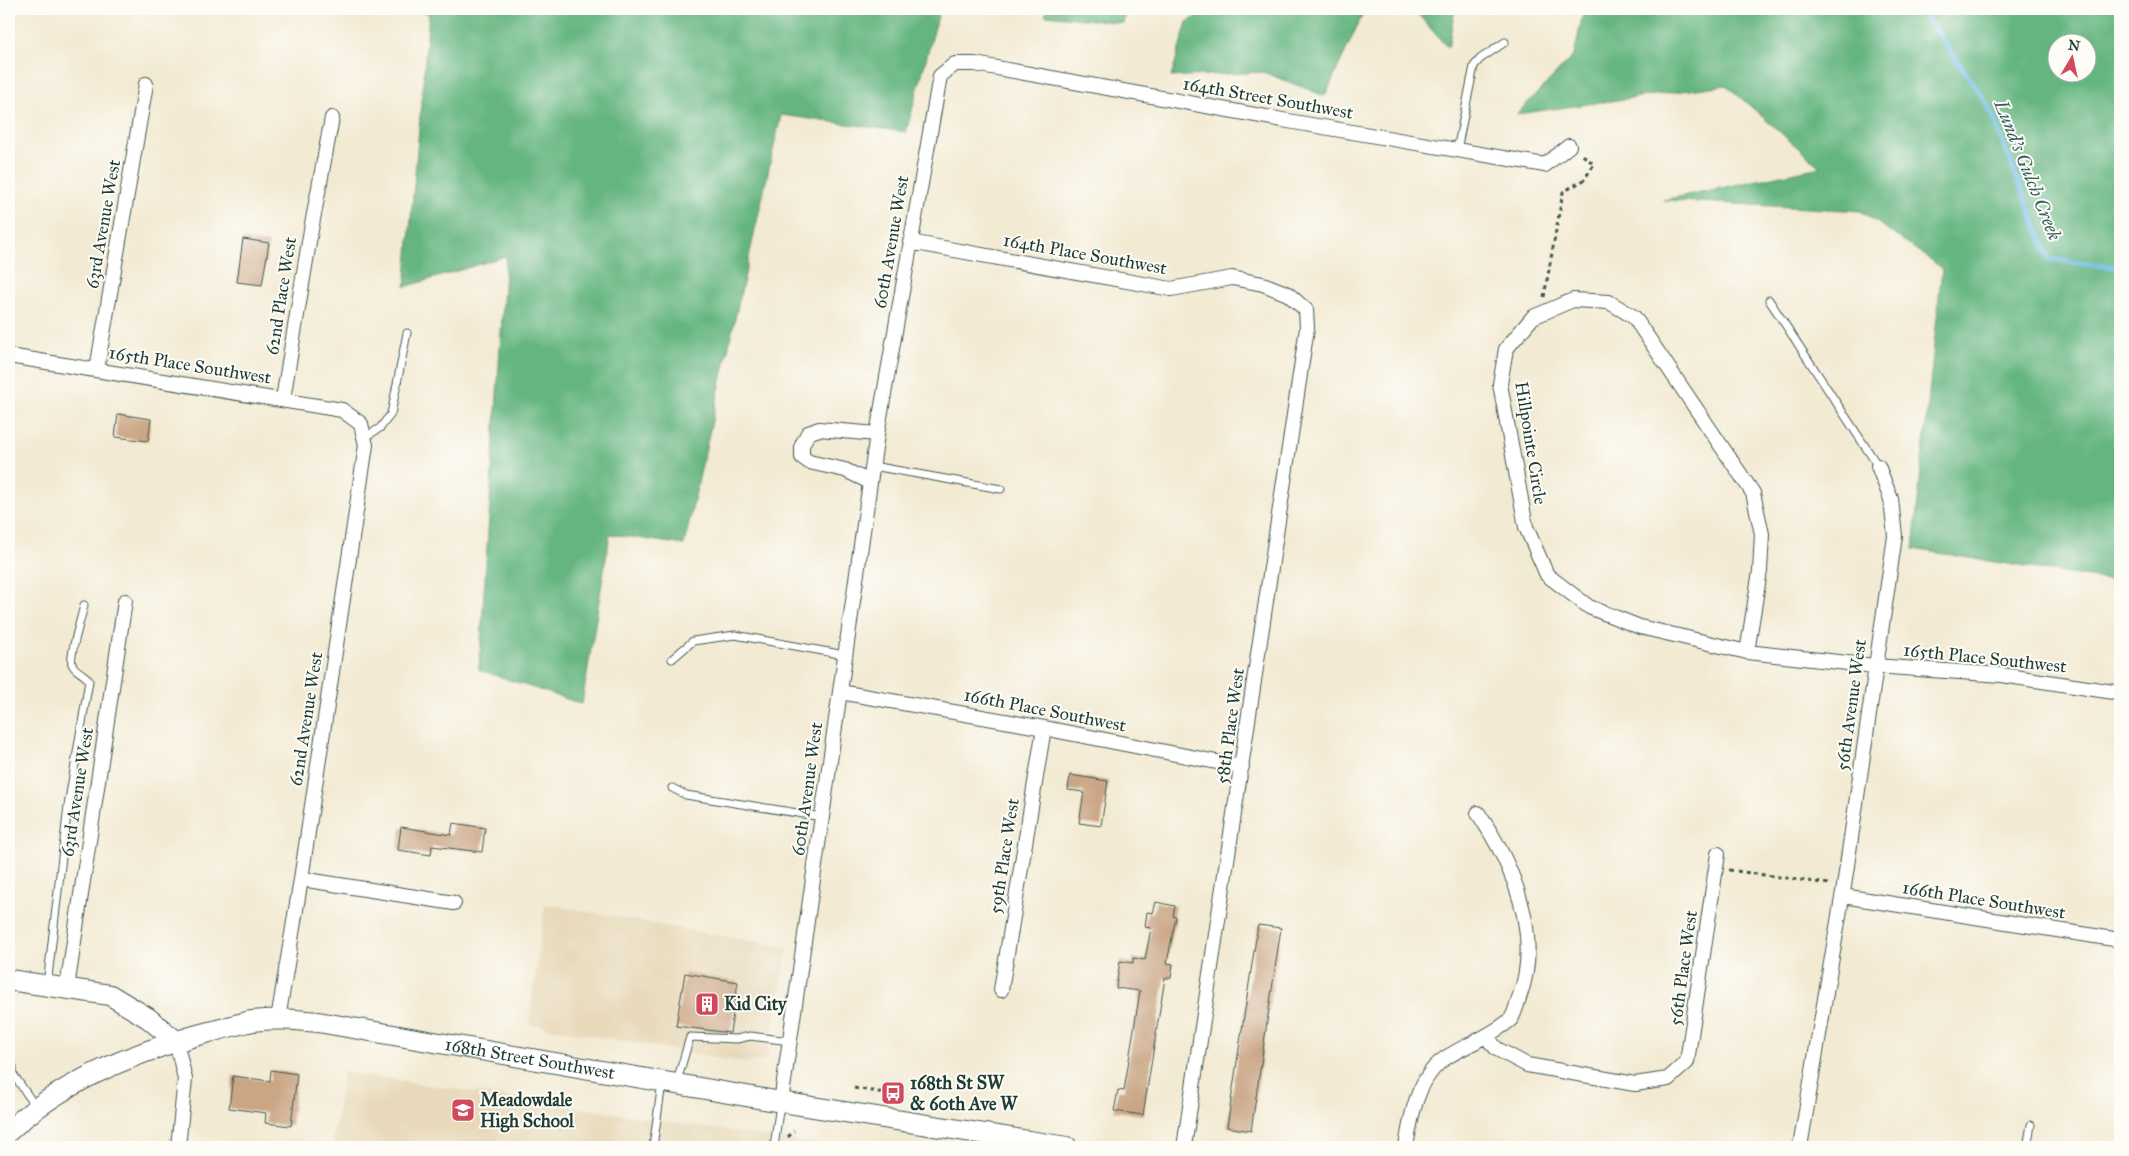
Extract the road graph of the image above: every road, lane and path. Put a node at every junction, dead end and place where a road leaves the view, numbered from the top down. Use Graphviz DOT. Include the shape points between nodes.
graph roads {
  1 [pos="1506,42"];
  2 [pos="955,64"];
  3 [pos="146,84"];
  4 [pos="332,118"];
  5 [pos="1569,146"];
  6 [pos="1457,150"];
  7 [pos="910,242"];
  8 [pos="1769,300"];
  9 [pos="1306,310"];
  10 [pos="1549,310"];
  11 [pos="407,333"];
  12 [pos="9,356"];
  13 [pos="97,370"];
  14 [pos="283,399"];
  15 [pos="363,431"];
  16 [pos="877,434"];
  17 [pos="872,466"];
  18 [pos="1878,466"];
  19 [pos="870,482"];
  20 [pos="1001,489"];
  21 [pos="125,601"];
  22 [pos="84,605"];
  23 [pos="1747,652"];
  24 [pos="845,656"];
  25 [pos="672,659"];
  26 [pos="1875,666"];
  27 [pos="840,692"];
  28 [pos="2120,693"];
  29 [pos="1044,728"];
  30 [pos="1242,768"];
  31 [pos="672,788"];
  32 [pos="1478,813"];
  33 [pos="822,817"];
  34 [pos="1717,861"];
  35 [pos="301,879"];
  36 [pos="1843,891"];
  37 [pos="454,903"];
  38 [pos="2120,940"];
  39 [pos="9,980"];
  40 [pos="47,985"];
  41 [pos="67,988"];
  42 [pos="1001,990"];
  43 [pos="278,1019"];
  44 [pos="1486,1037"];
  45 [pos="176,1041"];
  46 [pos="790,1041"];
  47 [pos="13,1067"];
  48 [pos="670,1082"];
  49 [pos="854,1088"];
  50 [pos="890,1094"];
  51 [pos="781,1102"];
  52 [pos="37,1108"];
  53 [pos="2030,1125"];
  54 [pos="9,1131"];
  55 [pos="178,1147"];
  56 [pos="653,1147"];
  57 [pos="774,1147"];
  58 [pos="1062,1147"];
  59 [pos="1184,1147"];
  60 [pos="1406,1147"];
  61 [pos="1800,1147"];
  62 [pos="2027,1147"];
  1 -- 6 [label="lane" via="1474,66"];
  2 -- 6 [label="street, 164th Street Southwest" via="975,64"];
  2 -- 7 [label="street, 60th Avenue West" via="940,76"];
  3 -- 13 [label="street, 63rd Avenue West"];
  4 -- 14 [label="street, 62nd Place West"];
  5 -- 6 [label="street, 164th Street Southwest" via="1545,164"];
  5 -- 10 [label="path" via="1594,164 1584,180 1563,192 1544,297"];
  7 -- 9 [label="street, 164th Place Southwest" via="1171,288 1232,278 1263,284 1288,294"];
  7 -- 16 [label="street, 60th Avenue West"];
  8 -- 18 [label="lane, 56th Avenue West"];
  9 -- 30 [label="street, 58th Place West" via="1307,328"];
  10 -- 23 [label="street, Hillpointe Circle" via="1573,300 1609,302 1634,317 1754,492 1762,534 1760,571"];
  10 -- 23 [label="street, Hillpointe Circle" via="1533,317 1506,349 1500,384 1526,527 1546,575 1589,607 1640,627"];
  11 -- 15 [label="lane" via="391,414 380,428"];
  12 -- 13 [label="street, 165th Place Southwest"];
  13 -- 14 [label="street, 165th Place Southwest"];
  14 -- 15 [label="street, 165th Place Southwest" via="342,410"];
  15 -- 35 [label="street, 62nd Avenue West" via="366,445"];
  16 -- 17 [label="street, 60th Avenue West"];
  16 -- 19 [label="street" via="819,429 808,432 802,445 802,457 809,462 845,470"];
  17 -- 19 [label="street, 60th Avenue West"];
  17 -- 20 [label="lane"];
  18 -- 26 [label="street, 56th Avenue West" via="1891,499 1895,536"];
  19 -- 24 [label="street, 60th Avenue West"];
  21 -- 41 [label="street, 63rd Avenue West"];
  22 -- 40 [label="lane" via="71,661 89,681 68,806"];
  23 -- 26 [label="street, Hillpointe Circle"];
  24 -- 25 [label="lane" via="735,635 693,641"];
  24 -- 27 [label="street, 60th Avenue West"];
  26 -- 28 [label="street, 165th Place Southwest" via="2002,675"];
  26 -- 36 [label="street, 56th Avenue West"];
  27 -- 29 [label="street, 166th Place Southwest"];
  27 -- 33 [label="street, 60th Avenue West"];
  29 -- 30 [label="street, 166th Place Southwest"];
  29 -- 42 [label="street, 59th Place West"];
  30 -- 59 [label="street, 58th Place West"];
  31 -- 33 [label="lane" via="686,795"];
  32 -- 44 [label="street" via="1493,835 1518,888 1529,950 1526,978 1512,1018"];
  33 -- 46 [label="street, 60th Avenue West"];
  34 -- 36 [label="path"];
  34 -- 44 [label="street, 56th Place West" via="1687,1062 1668,1079 1634,1084 1527,1065 1497,1049"];
  35 -- 37 [label="street"];
  35 -- 43 [label="street, 62nd Avenue West"];
  36 -- 38 [label="street, 166th Place Southwest"];
  36 -- 61 [label="street, 56th Avenue West"];
  39 -- 40 [label="main road"];
  40 -- 41 [label="main road"];
  41 -- 45 [label="main road" via="110,995 148,1018"];
  43 -- 45 [label="main road, 168th Street Southwest" via="252,1021"];
  43 -- 48 [label="main road, 168th Street Southwest" via="318,1022"];
  44 -- 60 [label="street" via="1446,1057 1427,1075 1416,1102"];
  45 -- 52 [label="main road, 168th Street Southwest" via="95,1072"];
  45 -- 55 [label="street" via="185,1079"];
  46 -- 48 [label="lane" via="750,1036 737,1039 690,1037"];
  46 -- 51 [label="street, 60th Avenue West"];
  47 -- 52 [label="lane" via="13,1074"];
  48 -- 51 [label="main road, 168th Street Southwest"];
  48 -- 56 [label="lane"];
  49 -- 50 [label="path"];
  51 -- 57 [label="lane"];
  51 -- 58 [label="main road, 168th Street Southwest"];
  52 -- 54 [label="main road, 168th Street Southwest"];
  53 -- 62 [label="lane"];
}
